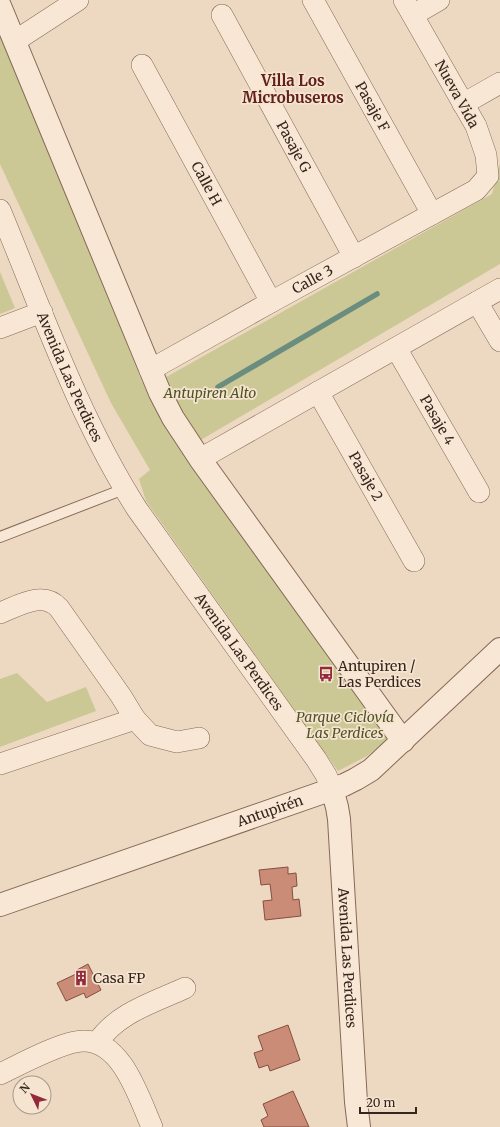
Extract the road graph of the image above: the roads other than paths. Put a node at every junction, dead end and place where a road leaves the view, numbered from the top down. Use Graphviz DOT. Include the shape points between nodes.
graph roads {
  1 [pos="78,0"];
  2 [pos="313,0"];
  3 [pos="439,0"];
  4 [pos="0,6"];
  5 [pos="408,8"];
  6 [pos="222,15"];
  7 [pos="15,40"];
  8 [pos="142,65"];
  9 [pos="500,83"];
  10 [pos="464,104"];
  11 [pos="476,190"];
  12 [pos="0,210"];
  13 [pos="432,214"];
  14 [pos="354,257"];
  15 [pos="500,289"];
  16 [pos="271,302"];
  17 [pos="477,302"];
  18 [pos="42,312"];
  19 [pos="0,328"];
  20 [pos="500,341"];
  21 [pos="396,348"];
  22 [pos="150,370"];
  23 [pos="318,392"];
  24 [pos="200,459"];
  25 [pos="124,489"];
  26 [pos="479,492"];
  27 [pos="0,537"];
  28 [pos="414,561"];
  29 [pos="0,613"];
  30 [pos="500,649"];
  31 [pos="134,719"];
  32 [pos="199,738"];
  33 [pos="403,740"];
  34 [pos="0,764"];
  35 [pos="332,789"];
  36 [pos="0,905"];
  37 [pos="185,988"];
  38 [pos="97,1043"];
  39 [pos="0,1074"];
  40 [pos="152,1127"];
  41 [pos="359,1127"];
  1 -- 7 [label="street"];
  2 -- 13 [label="street, Pasaje F"];
  3 -- 5 [label="street"];
  4 -- 7 [label="street"];
  5 -- 10 [label="street, Nueva Vida"];
  6 -- 14 [label="street, Pasaje G"];
  7 -- 22 [label="street"];
  8 -- 16 [label="street, Calle H"];
  9 -- 10 [label="street"];
  10 -- 11 [label="street, Nueva Vida" via="476,126 486,155 488,176"];
  11 -- 13 [label="street, Calle 3"];
  12 -- 18 [label="street, Avenida Las Perdices"];
  13 -- 14 [label="street, Calle 3"];
  14 -- 16 [label="street, Calle 3"];
  15 -- 17 [label="street"];
  16 -- 22 [label="street, Calle 3"];
  17 -- 20 [label="street"];
  17 -- 21 [label="street"];
  18 -- 19 [label="street"];
  18 -- 25 [label="street, Avenida Las Perdices" via="94,433"];
  21 -- 23 [label="street"];
  21 -- 26 [label="street, Pasaje 4"];
  22 -- 24 [label="street" via="173,418"];
  23 -- 24 [label="street"];
  23 -- 28 [label="street, Pasaje 2"];
  24 -- 33 [label="street"];
  25 -- 27 [label="lane"];
  25 -- 35 [label="street, Avenida Las Perdices" via="316,759"];
  29 -- 31 [label="street" via="40,599 52,602 59,608"];
  30 -- 33 [label="street, Antupirén"];
  31 -- 32 [label="street" via="150,735 177,742"];
  31 -- 34 [label="street"];
  33 -- 35 [label="street, Antupirén" via="371,770"];
  35 -- 36 [label="street, Antupirén"];
  35 -- 41 [label="street, Avenida Las Perdices" via="339,820"];
  37 -- 38 [label="street" via="121,1018"];
  38 -- 39 [label="street" via="73,1042"];
  38 -- 40 [label="street" via="115,1056 128,1073"];
}
